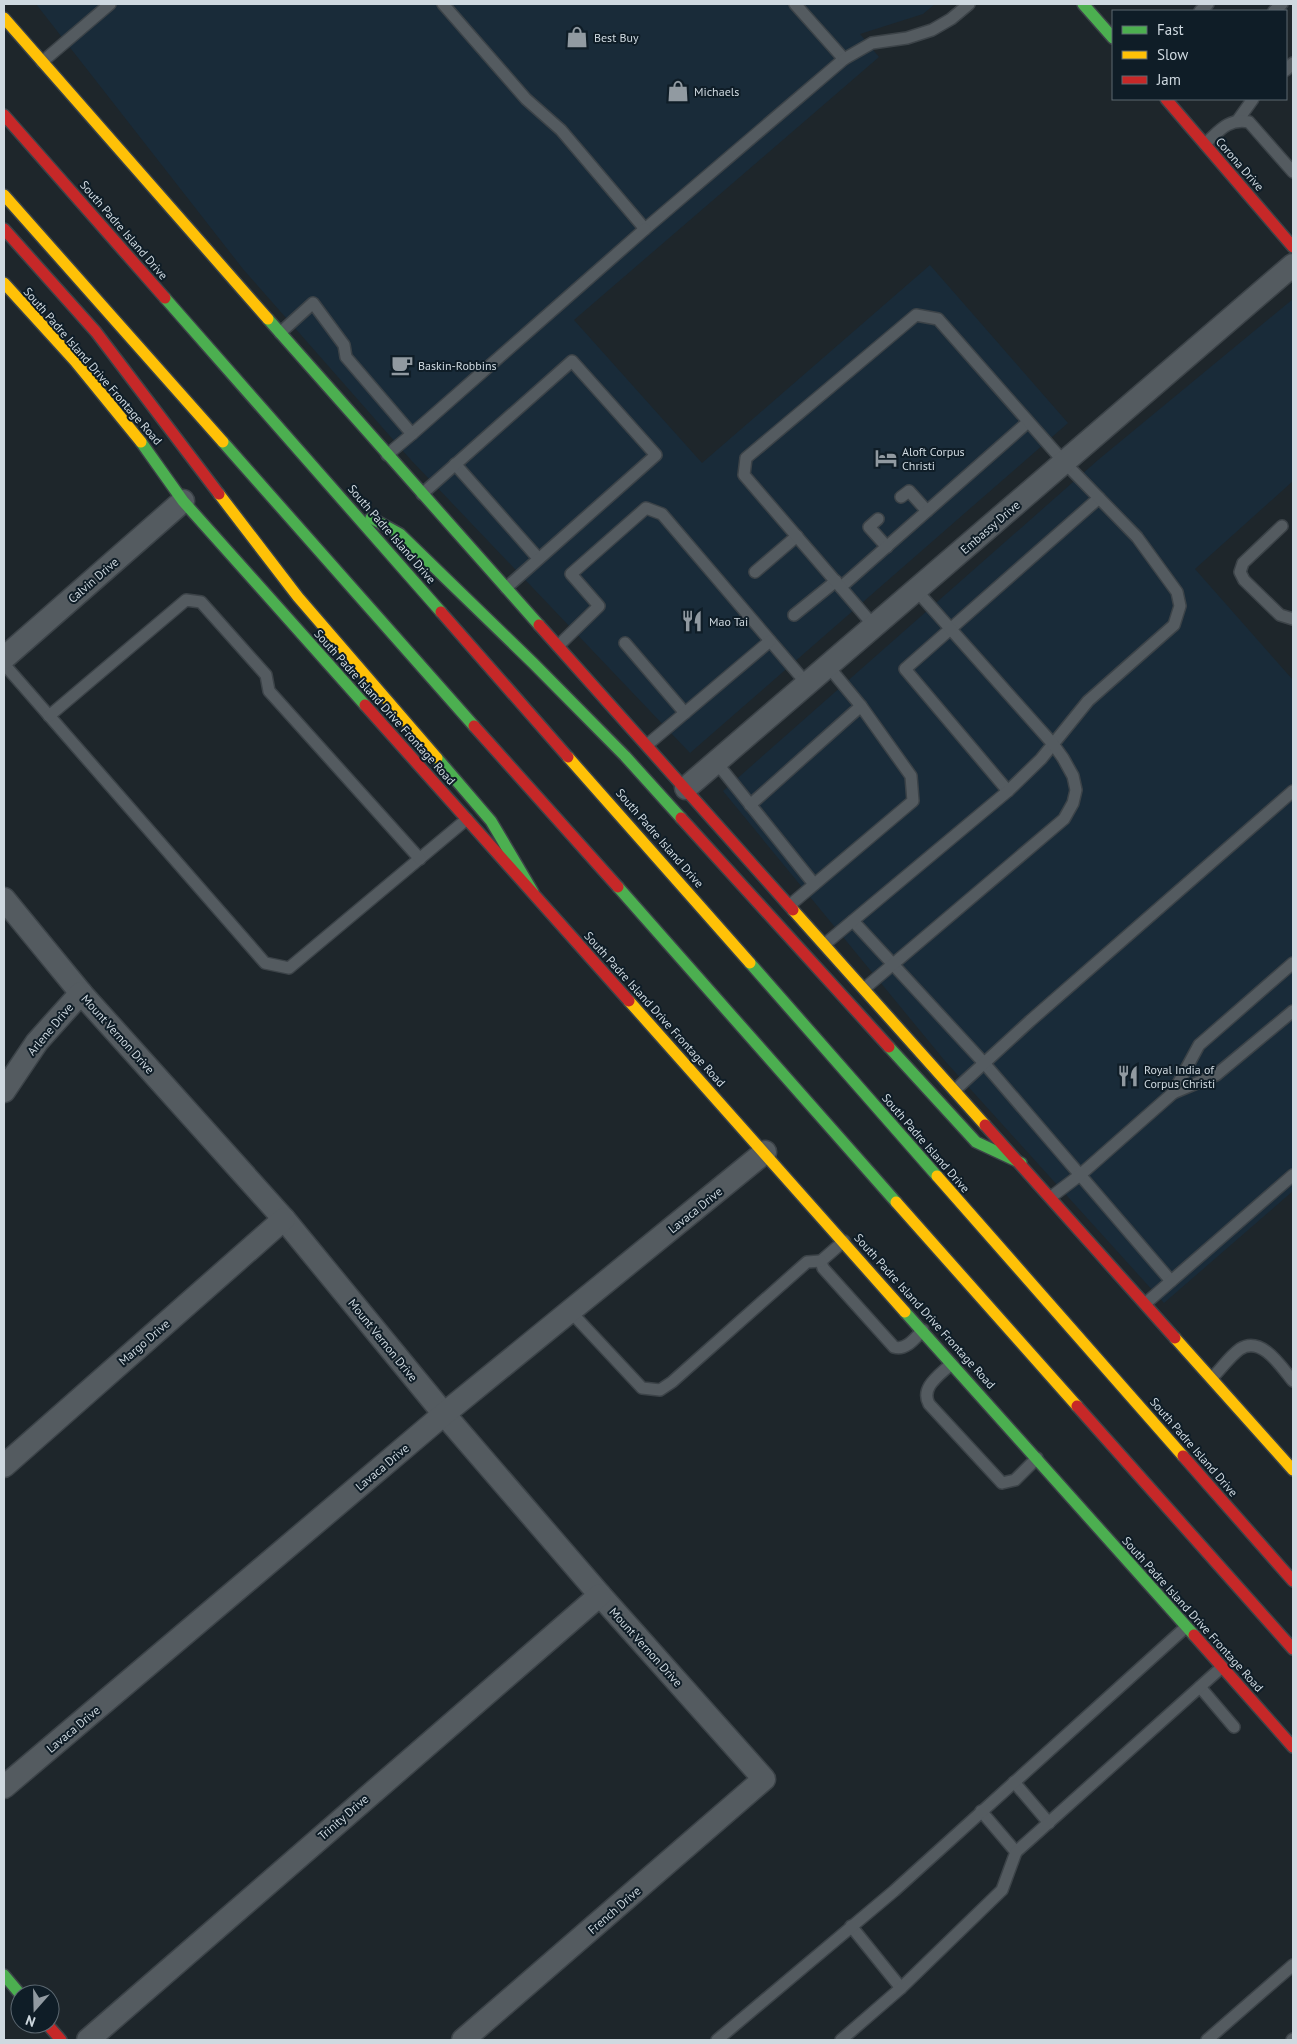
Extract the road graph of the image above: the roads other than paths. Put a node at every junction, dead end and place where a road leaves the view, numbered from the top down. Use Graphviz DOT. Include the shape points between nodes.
graph roads {
  1 [pos="110,4"];
  2 [pos="443,4"];
  3 [pos="795,4"];
  4 [pos="969,4"];
  5 [pos="1083,4"];
  6 [pos="4,18"];
  7 [pos="1112,37"];
  8 [pos="844,59"];
  9 [pos="42,62"];
  10 [pos="1167,100"];
  11 [pos="1252,100"];
  12 [pos="4,115"];
  13 [pos="1238,120"];
  14 [pos="1205,144"];
  15 [pos="1293,172"];
  16 [pos="4,195"];
  17 [pos="4,228"];
  18 [pos="646,229"];
  19 [pos="1293,247"];
  20 [pos="1293,265"];
  21 [pos="4,283"];
  22 [pos="280,333"];
  23 [pos="1028,422"];
  24 [pos="412,434"];
  25 [pos="387,455"];
  26 [pos="1064,462"];
  27 [pos="455,464"];
  28 [pos="422,494"];
  29 [pos="901,497"];
  30 [pos="1099,498"];
  31 [pos="183,501"];
  32 [pos="348,505"];
  33 [pos="927,511"];
  34 [pos="878,519"];
  35 [pos="1282,526"];
  36 [pos="797,536"];
  37 [pos="887,546"];
  38 [pos="538,558"];
  39 [pos="755,572"];
  40 [pos="838,584"];
  41 [pos="506,588"];
  42 [pos="916,590"];
  43 [pos="794,615"];
  44 [pos="1293,619"];
  45 [pos="874,626"];
  46 [pos="950,628"];
  47 [pos="770,641"];
  48 [pos="625,643"];
  49 [pos="558,646"];
  50 [pos="4,658"];
  51 [pos="4,664"];
  52 [pos="828,666"];
  53 [pos="807,684"];
  54 [pos="861,706"];
  55 [pos="684,713"];
  56 [pos="49,716"];
  57 [pos="1053,744"];
  58 [pos="647,745"];
  59 [pos="716,762"];
  60 [pos="686,788"];
  61 [pos="1008,791"];
  62 [pos="1293,791"];
  63 [pos="750,805"];
  64 [pos="467,819"];
  65 [pos="420,859"];
  66 [pos="814,884"];
  67 [pos="532,892"];
  68 [pos="4,899"];
  69 [pos="790,905"];
  70 [pos="853,921"];
  71 [pos="825,944"];
  72 [pos="1293,963"];
  73 [pos="892,965"];
  74 [pos="864,988"];
  75 [pos="81,993"];
  76 [pos="1293,1011"];
  77 [pos="984,1063"];
  78 [pos="955,1090"];
  79 [pos="4,1091"];
  80 [pos="1173,1093"];
  81 [pos="765,1152"];
  82 [pos="1021,1163"];
  83 [pos="1080,1174"];
  84 [pos="1293,1175"];
  85 [pos="1050,1197"];
  86 [pos="284,1219"];
  87 [pos="844,1241"];
  88 [pos="821,1261"];
  89 [pos="1171,1281"];
  90 [pos="1146,1303"];
  91 [pos="570,1311"];
  92 [pos="923,1330"];
  93 [pos="952,1363"];
  94 [pos="1212,1378"];
  95 [pos="1293,1381"];
  96 [pos="444,1414"];
  97 [pos="1037,1458"];
  98 [pos="4,1466"];
  99 [pos="1293,1470"];
  100 [pos="1293,1581"];
  101 [pos="600,1595"];
  102 [pos="1186,1627"];
  103 [pos="1293,1649"];
  104 [pos="1222,1667"];
  105 [pos="1200,1687"];
  106 [pos="1234,1727"];
  107 [pos="1293,1747"];
  108 [pos="764,1779"];
  109 [pos="1014,1782"];
  110 [pos="4,1787"];
  111 [pos="981,1811"];
  112 [pos="1049,1823"];
  113 [pos="1016,1852"];
  114 [pos="851,1926"];
  115 [pos="1293,1964"];
  116 [pos="901,1988"];
  117 [pos="88,2040"];
  118 [pos="464,2040"];
  119 [pos="717,2040"];
  120 [pos="840,2040"];
  121 [pos="1207,2040"];
  1 -- 9 [label="lane"];
  2 -- 18 [label="lane" via="526,99 561,130"];
  3 -- 8 [label="lane"];
  4 -- 8 [label="lane" via="932,30 907,38 872,43"];
  5 -- 7 [label="main road"];
  6 -- 9 [label="main road"];
  8 -- 18 [label="lane"];
  9 -- 22 [label="main road"];
  10 -- 14 [label="main road, Corona Drive"];
  11 -- 13 [label="lane"];
  12 -- 32 [label="main road, South Padre Island Drive"];
  13 -- 14 [label="lane" via="1228,122"];
  13 -- 15 [label="lane" via="1249,122"];
  14 -- 19 [label="main road, Corona Drive"];
  16 -- 103 [label="main road"];
  17 -- 67 [label="main road" via="96,332 298,597 492,822"];
  18 -- 24 [label="lane"];
  20 -- 26 [label="street, Embassy Drive"];
  21 -- 31 [label="main road, South Padre Island Drive Frontage Road" via="147,447"];
  22 -- 24 [label="lane" via="313,303 344,345 346,357"];
  22 -- 25 [label="main road"];
  23 -- 26 [label="lane"];
  23 -- 33 [label="lane"];
  23 -- 36 [label="lane" via="938,319 916,315 746,458 744,475"];
  24 -- 25 [label="lane"];
  25 -- 28 [label="main road"];
  26 -- 30 [label="lane"];
  26 -- 42 [label="street, Embassy Drive"];
  27 -- 28 [label="lane"];
  27 -- 38 [label="lane"];
  27 -- 38 [label="lane" via="572,360 656,456"];
  28 -- 41 [label="main road"];
  29 -- 33 [label="lane" via="909,491"];
  30 -- 46 [label="lane"];
  30 -- 57 [label="lane" via="1137,537 1177,592 1180,606 1174,625 1088,701"];
  31 -- 50 [label="street, Calvin Drive"];
  31 -- 64 [label="main road, South Padre Island Drive Frontage Road"];
  32 -- 82 [label="main road" via="400,534 533,662 632,763 976,1142"];
  32 -- 100 [label="main road, South Padre Island Drive"];
  33 -- 37 [label="lane"];
  34 -- 37 [label="lane" via="869,527"];
  35 -- 44 [label="lane" via="1243,563 1240,572 1244,580 1280,615"];
  36 -- 39 [label="lane"];
  36 -- 40 [label="lane"];
  37 -- 40 [label="lane"];
  38 -- 41 [label="lane"];
  40 -- 43 [label="lane"];
  40 -- 45 [label="lane"];
  41 -- 49 [label="main road"];
  42 -- 45 [label="street, Embassy Drive"];
  42 -- 46 [label="lane"];
  45 -- 52 [label="street, Embassy Drive"];
  46 -- 57 [label="lane"];
  46 -- 61 [label="lane" via="905,669"];
  47 -- 49 [label="lane" via="662,514 646,508 571,574 599,606"];
  47 -- 53 [label="lane"];
  47 -- 55 [label="lane"];
  48 -- 55 [label="lane"];
  49 -- 58 [label="main road"];
  51 -- 56 [label="lane"];
  52 -- 53 [label="street, Embassy Drive"];
  52 -- 54 [label="lane"];
  53 -- 59 [label="street, Embassy Drive"];
  54 -- 63 [label="lane"];
  54 -- 66 [label="lane" via="911,776 913,801"];
  55 -- 58 [label="lane"];
  56 -- 65 [label="lane" via="265,963 289,968"];
  56 -- 65 [label="lane" via="186,600 201,602 266,674 268,691"];
  57 -- 61 [label="lane"];
  57 -- 73 [label="lane" via="1073,776 1076,790 1074,803 1064,818"];
  58 -- 60 [label="main road"];
  59 -- 60 [label="street, Embassy Drive"];
  59 -- 63 [label="lane"];
  60 -- 69 [label="main road"];
  61 -- 70 [label="lane"];
  62 -- 77 [label="lane"];
  63 -- 66 [label="lane"];
  64 -- 65 [label="lane"];
  64 -- 67 [label="main road, South Padre Island Drive Frontage Road"];
  66 -- 69 [label="lane"];
  67 -- 81 [label="main road, South Padre Island Drive Frontage Road"];
  68 -- 75 [label="street, Mount Vernon Drive"];
  69 -- 71 [label="main road"];
  70 -- 71 [label="lane"];
  70 -- 73 [label="lane"];
  71 -- 74 [label="main road"];
  72 -- 80 [label="lane" via="1199,1046"];
  73 -- 74 [label="lane"];
  73 -- 77 [label="lane"];
  74 -- 78 [label="main road"];
  75 -- 79 [label="street, Arlene Drive" via="37,1042"];
  75 -- 86 [label="street, Mount Vernon Drive"];
  76 -- 80 [label="lane" via="1216,1076"];
  77 -- 78 [label="lane"];
  77 -- 83 [label="lane"];
  78 -- 82 [label="main road"];
  80 -- 83 [label="lane"];
  81 -- 87 [label="main road, South Padre Island Drive Frontage Road"];
  81 -- 91 [label="street, Lavaca Drive"];
  82 -- 85 [label="main road"];
  83 -- 85 [label="lane"];
  83 -- 89 [label="lane"];
  84 -- 89 [label="lane"];
  85 -- 90 [label="main road"];
  86 -- 96 [label="street, Mount Vernon Drive"];
  86 -- 98 [label="street, Margo Drive"];
  87 -- 88 [label="lane"];
  87 -- 92 [label="main road, South Padre Island Drive Frontage Road"];
  88 -- 91 [label="lane" via="807,1262 660,1390 642,1388"];
  88 -- 92 [label="lane" via="823,1268 894,1346 904,1347"];
  89 -- 90 [label="lane"];
  90 -- 94 [label="main road"];
  91 -- 96 [label="street, Lavaca Drive"];
  92 -- 93 [label="main road, South Padre Island Drive Frontage Road"];
  93 -- 97 [label="main road, South Padre Island Drive Frontage Road"];
  93 -- 97 [label="lane" via="928,1387 926,1398 929,1404 1002,1483 1015,1480"];
  94 -- 95 [label="lane" via="1240,1349 1248,1346 1267,1352"];
  94 -- 99 [label="main road" via="1283,1452"];
  96 -- 101 [label="street, Mount Vernon Drive"];
  96 -- 110 [label="street, Lavaca Drive"];
  97 -- 102 [label="main road, South Padre Island Drive Frontage Road"];
  101 -- 108 [label="street, Mount Vernon Drive"];
  101 -- 117 [label="street, Trinity Drive"];
  102 -- 104 [label="main road, South Padre Island Drive Frontage Road"];
  102 -- 109 [label="lane"];
  104 -- 105 [label="lane"];
  104 -- 107 [label="main road, South Padre Island Drive Frontage Road"];
  105 -- 106 [label="lane"];
  105 -- 112 [label="lane"];
  108 -- 118 [label="street, French Drive"];
  109 -- 111 [label="lane"];
  109 -- 112 [label="lane"];
  111 -- 113 [label="lane"];
  111 -- 114 [label="lane"];
  112 -- 113 [label="lane"];
  113 -- 116 [label="lane" via="1002,1890"];
  114 -- 116 [label="lane"];
  114 -- 119 [label="lane"];
  115 -- 121 [label="lane"];
  116 -- 120 [label="lane"];
}
